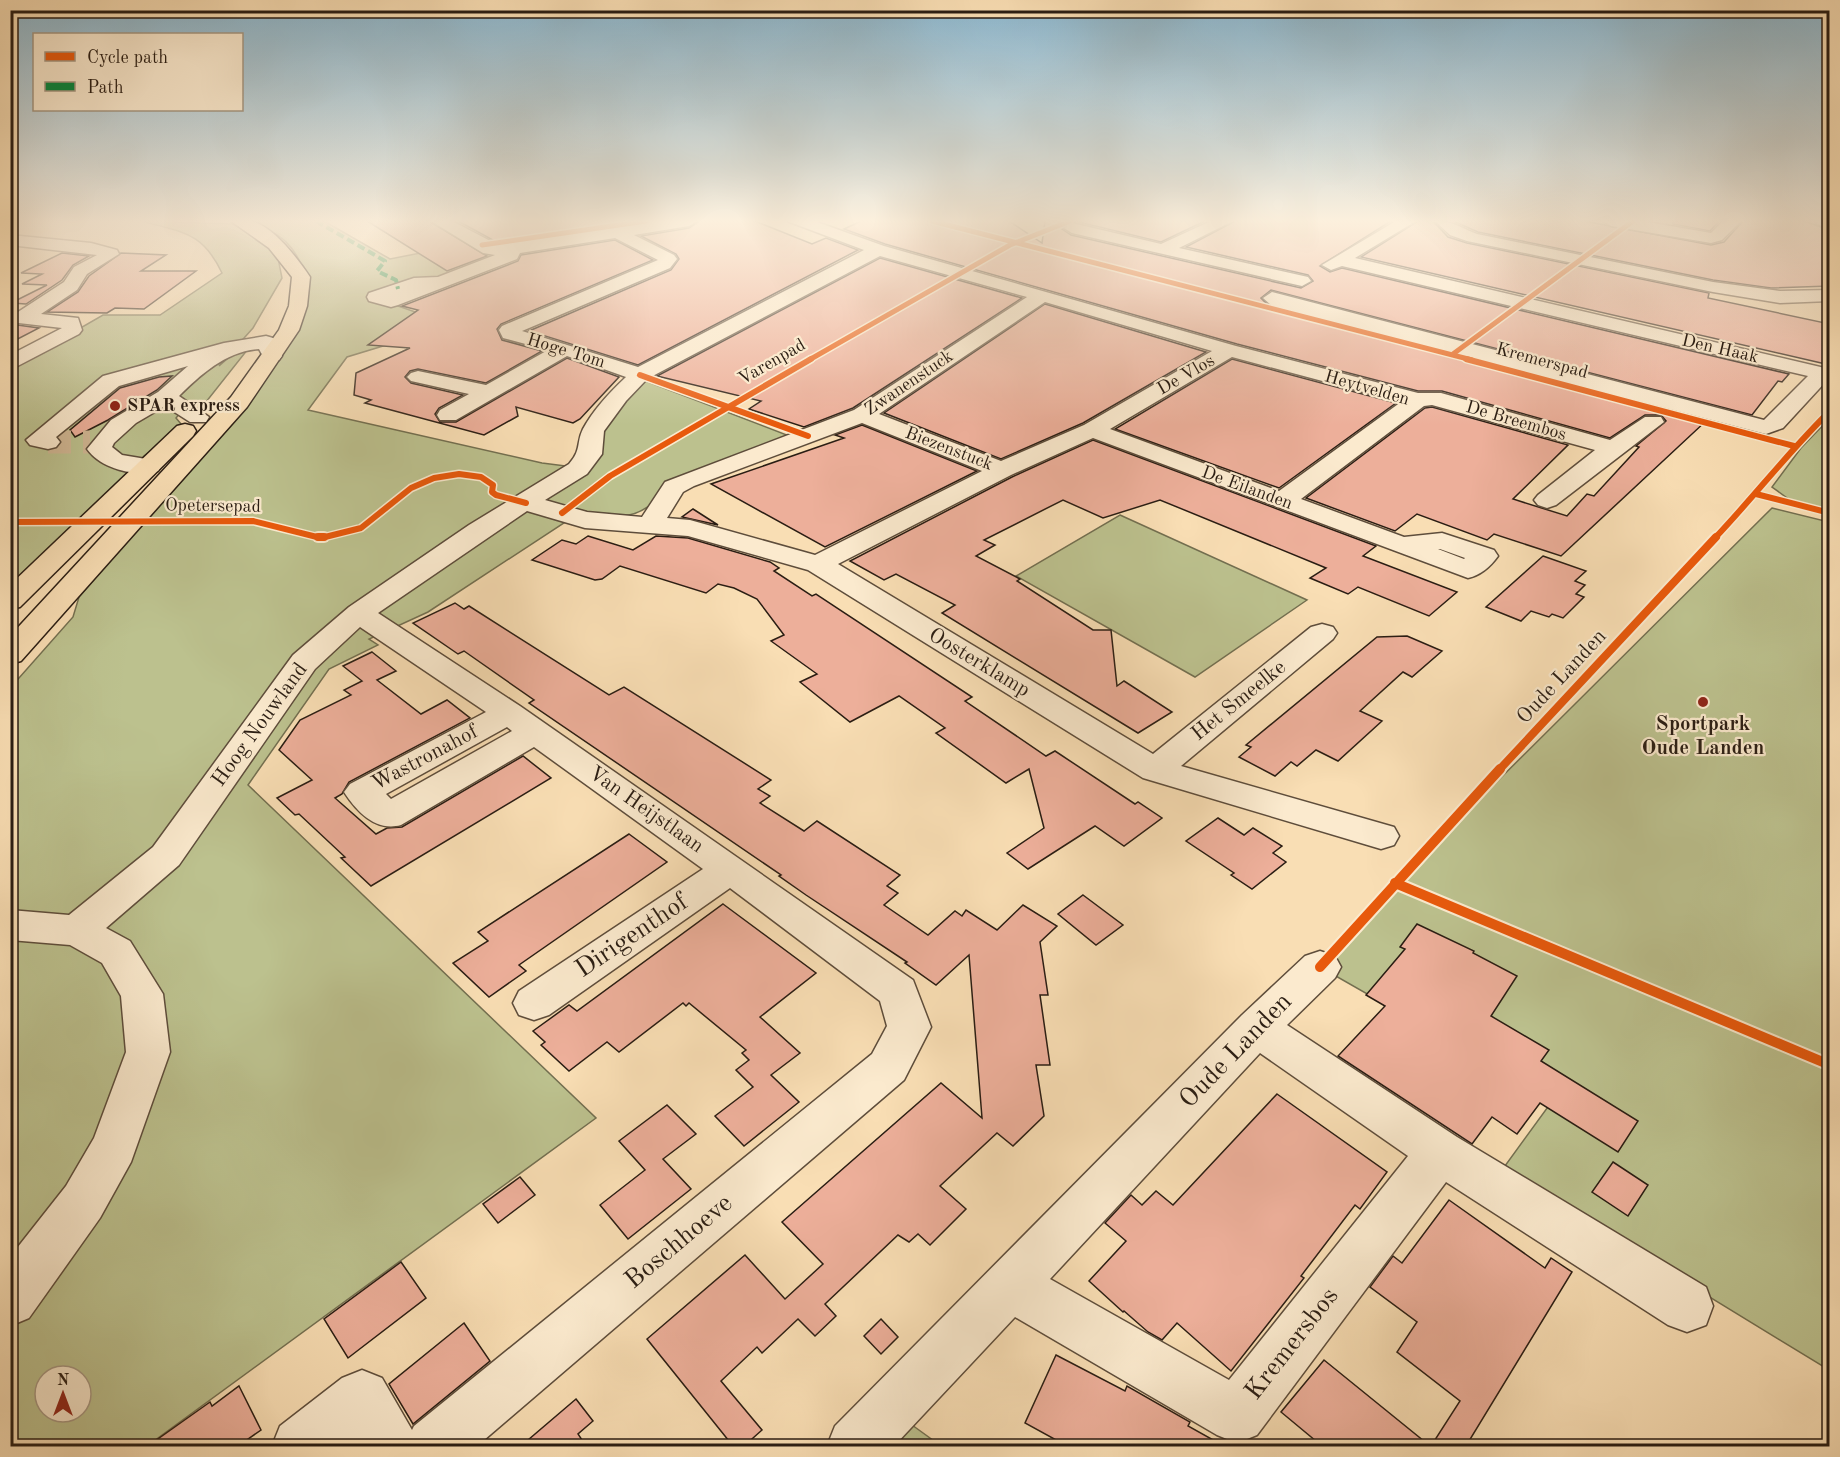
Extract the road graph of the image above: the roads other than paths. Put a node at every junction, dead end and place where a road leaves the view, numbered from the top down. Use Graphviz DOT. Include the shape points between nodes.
graph roads {
  1 [pos="66,289"];
  2 [pos="285,289"];
  3 [pos="300,289"];
  4 [pos="605,289"];
  5 [pos="804,289"];
  6 [pos="1023,289"];
  7 [pos="1288,289"];
  8 [pos="1464,289"];
  9 [pos="1726,289"];
  10 [pos="1042,294"];
  11 [pos="1830,295"];
  12 [pos="16,317"];
  13 [pos="268,334"];
  14 [pos="231,347"];
  15 [pos="565,349"];
  16 [pos="1229,350"];
  17 [pos="10,364"];
  18 [pos="640,375"];
  19 [pos="418,377"];
  20 [pos="489,392"];
  21 [pos="166,397"];
  22 [pos="1418,400"];
  23 [pos="448,415"];
  24 [pos="862,416"];
  25 [pos="198,417"];
  26 [pos="1653,422"];
  27 [pos="1092,430"];
  28 [pos="48,442"];
  29 [pos="1613,448"];
  30 [pos="149,466"];
  31 [pos="1002,470"];
  32 [pos="1547,500"];
  33 [pos="1282,501"];
  34 [pos="526,503"];
  35 [pos="650,525"];
  36 [pos="1402,545"];
  37 [pos="818,564"];
  38 [pos="10,601"];
  39 [pos="359,613"];
  40 [pos="1322,633"];
  41 [pos="10,655"];
  42 [pos="1155,770"];
  43 [pos="1381,836"];
  44 [pos="730,869"];
  45 [pos="10,925"];
  46 [pos="77,931"];
  47 [pos="1320,967"];
  48 [pos="534,1003"];
  49 [pos="909,1027"];
  50 [pos="1257,1028"];
  51 [pos="1440,1152"];
  52 [pos="1011,1286"];
  53 [pos="10,1300"];
  54 [pos="1687,1306"];
  55 [pos="300,1446"];
  56 [pos="390,1446"];
  57 [pos="434,1446"];
  58 [pos="855,1446"];
  1 -- 12 [label="street"];
  2 -- 13 [label="main road"];
  3 -- 13 [label="main road" via="289,330"];
  4 -- 15 [label="street, Hoge Tom" via="509,330 510,334"];
  5 -- 18 [label="street, Hoog Nouwland"];
  6 -- 10 [label="street, De Vlos"];
  7 -- 8 [label="street, Den Haak" via="1272,298 1766,427 1775,423 1822,373"];
  9 -- 11 [label="street" via="1780,297"];
  10 -- 16 [label="street, De Vlos"];
  10 -- 24 [label="street, Zwanenstuck"];
  12 -- 17 [label="street" via="71,322 72,330"];
  13 -- 14 [label="street"];
  13 -- 25 [label="main road"];
  13 -- 41 [label="main road" via="238,402"];
  14 -- 21 [label="street" via="195,369"];
  14 -- 28 [label="street" via="111,381 38,440"];
  15 -- 18 [label="street, Hoge Tom"];
  15 -- 20 [label="street"];
  16 -- 22 [label="street, Heytvelden"];
  16 -- 27 [label="street, De Vlos"];
  18 -- 34 [label="street, Hoog Nouwland" via="618,396 593,431 590,454 578,469"];
  19 -- 20 [label="street"];
  20 -- 23 [label="street"];
  21 -- 25 [label="street"];
  21 -- 30 [label="street" via="140,409 96,442 115,461"];
  22 -- 29 [label="street, De Breembos" via="1433,398"];
  22 -- 33 [label="street, Heytvelden"];
  24 -- 31 [label="street, Biezenstuck"];
  24 -- 35 [label="street, Zwanenstuck" via="685,481 674,488"];
  25 -- 30 [label="main road"];
  26 -- 29 [label="street"];
  27 -- 31 [label="street, De Vlos"];
  27 -- 33 [label="street, De Eilanden"];
  29 -- 32 [label="street"];
  30 -- 38 [label="main road"];
  31 -- 37 [label="street, De Vlos"];
  33 -- 36 [label="street, De Eilanden"];
  34 -- 35 [label="street, Oosterklamp" via="585,520"];
  34 -- 39 [label="street, Hoog Nouwland" via="478,531"];
  35 -- 37 [label="street, Oosterklamp" via="690,528"];
  37 -- 42 [label="street, Oosterklamp"];
  39 -- 44 [label="street, Van Heijstlaan"];
  39 -- 46 [label="street, Hoog Nouwland" via="304,662 166,856"];
  40 -- 42 [label="street, Het Smeelke"];
  42 -- 43 [label="street, Oosterklamp"];
  44 -- 48 [label="street, Dirigenthof"];
  44 -- 49 [label="street, Van Heijstlaan" via="898,992"];
  45 -- 46 [label="street"];
  46 -- 53 [label="street" via="116,952 142,994 148,1052 114,1147 83,1202"];
  47 -- 50 [label="street, Oude Landen"];
  49 -- 57 [label="street, Boschhoeve" via="888,1067"];
  50 -- 51 [label="street"];
  50 -- 52 [label="street, Oude Landen"];
  51 -- 52 [label="street, Kremersbos" via="1237,1415"];
  51 -- 54 [label="street"];
  52 -- 58 [label="street, Oude Landen"];
  55 -- 56 [label="street" via="362,1398"];
}
